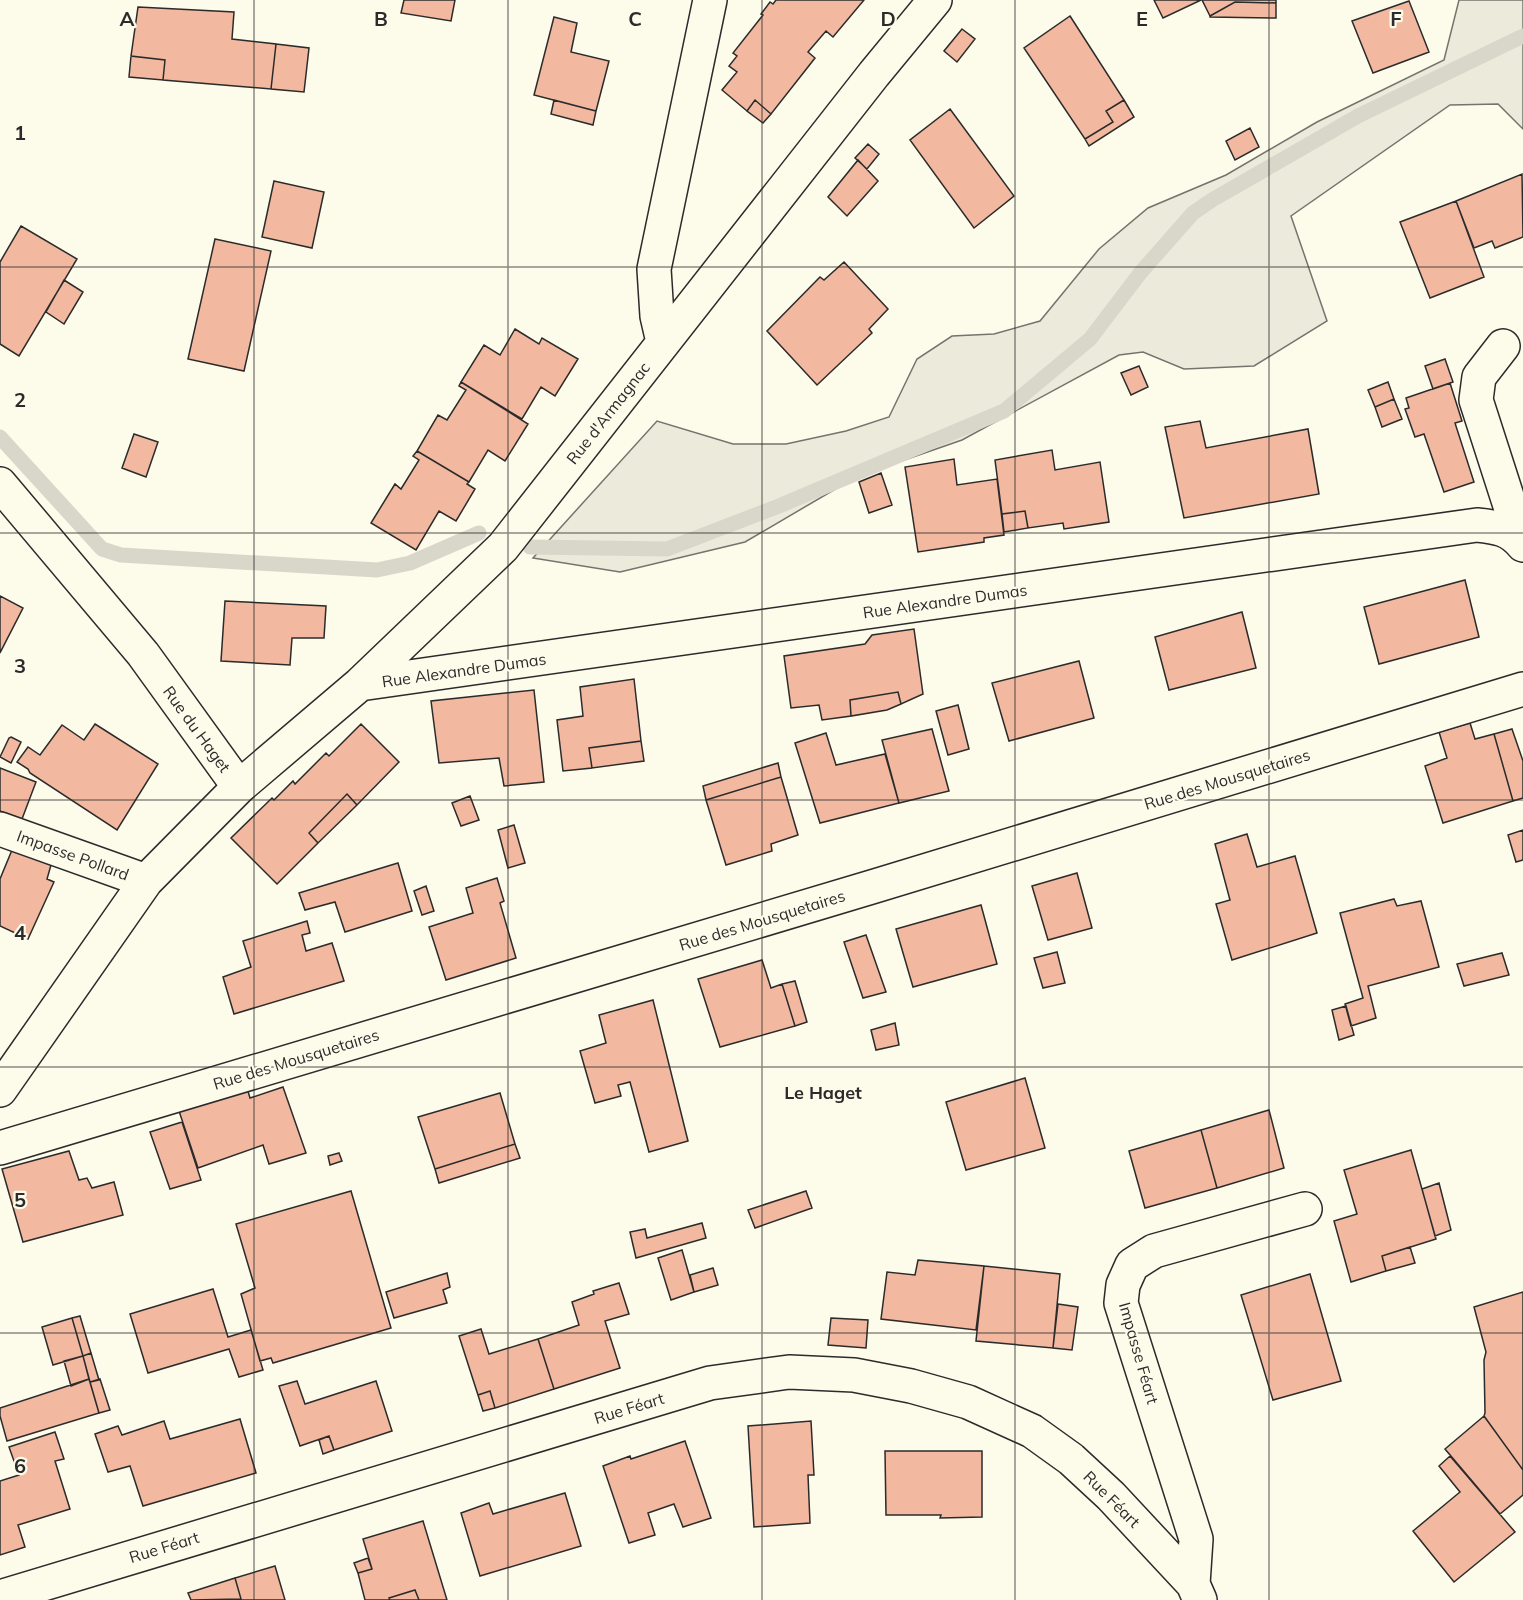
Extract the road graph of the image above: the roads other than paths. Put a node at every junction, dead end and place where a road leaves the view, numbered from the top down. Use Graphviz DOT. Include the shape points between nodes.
graph roads {
  1 [pos="710,0"];
  2 [pos="935,0"];
  3 [pos="663,342"];
  4 [pos="1503,346"];
  5 [pos="0,483"];
  6 [pos="1522,544"];
  7 [pos="360,684"];
  8 [pos="1523,689"];
  9 [pos="239,787"];
  10 [pos="0,829"];
  11 [pos="146,881"];
  12 [pos="0,1090"];
  13 [pos="0,1148"];
  14 [pos="1305,1209"];
  15 [pos="1196,1592"];
  16 [pos="0,1597"];
  1 -- 3 [label="street" via="654,269"];
  2 -- 3 [label="street, Rue d'Armagnac"];
  3 -- 7 [label="street, Rue d'Armagnac" via="503,547"];
  4 -- 6 [label="street" via="1479,377 1476,400"];
  5 -- 9 [label="street, Rue du Haget" via="143,654"];
  6 -- 7 [label="street, Rue Alexandre Dumas" via="1497,526 1477,525"];
  7 -- 9 [label="street, Rue d'Armagnac"];
  8 -- 13 [label="street, Rue des Mousquetaires"];
  9 -- 11 [label="street, Rue du Haget"];
  10 -- 11 [label="street, Impasse Pollard"];
  11 -- 12 [label="street, Rue du Haget"];
  14 -- 15 [label="street, Impasse Féart" via="1154,1251 1132,1264 1123,1285 1121,1303 1196,1539"];
  15 -- 16 [label="street, Rue Féart" via="1111,1496 1071,1459 1032,1431 968,1402 911,1386 854,1375 789,1372 710,1383"];
}
